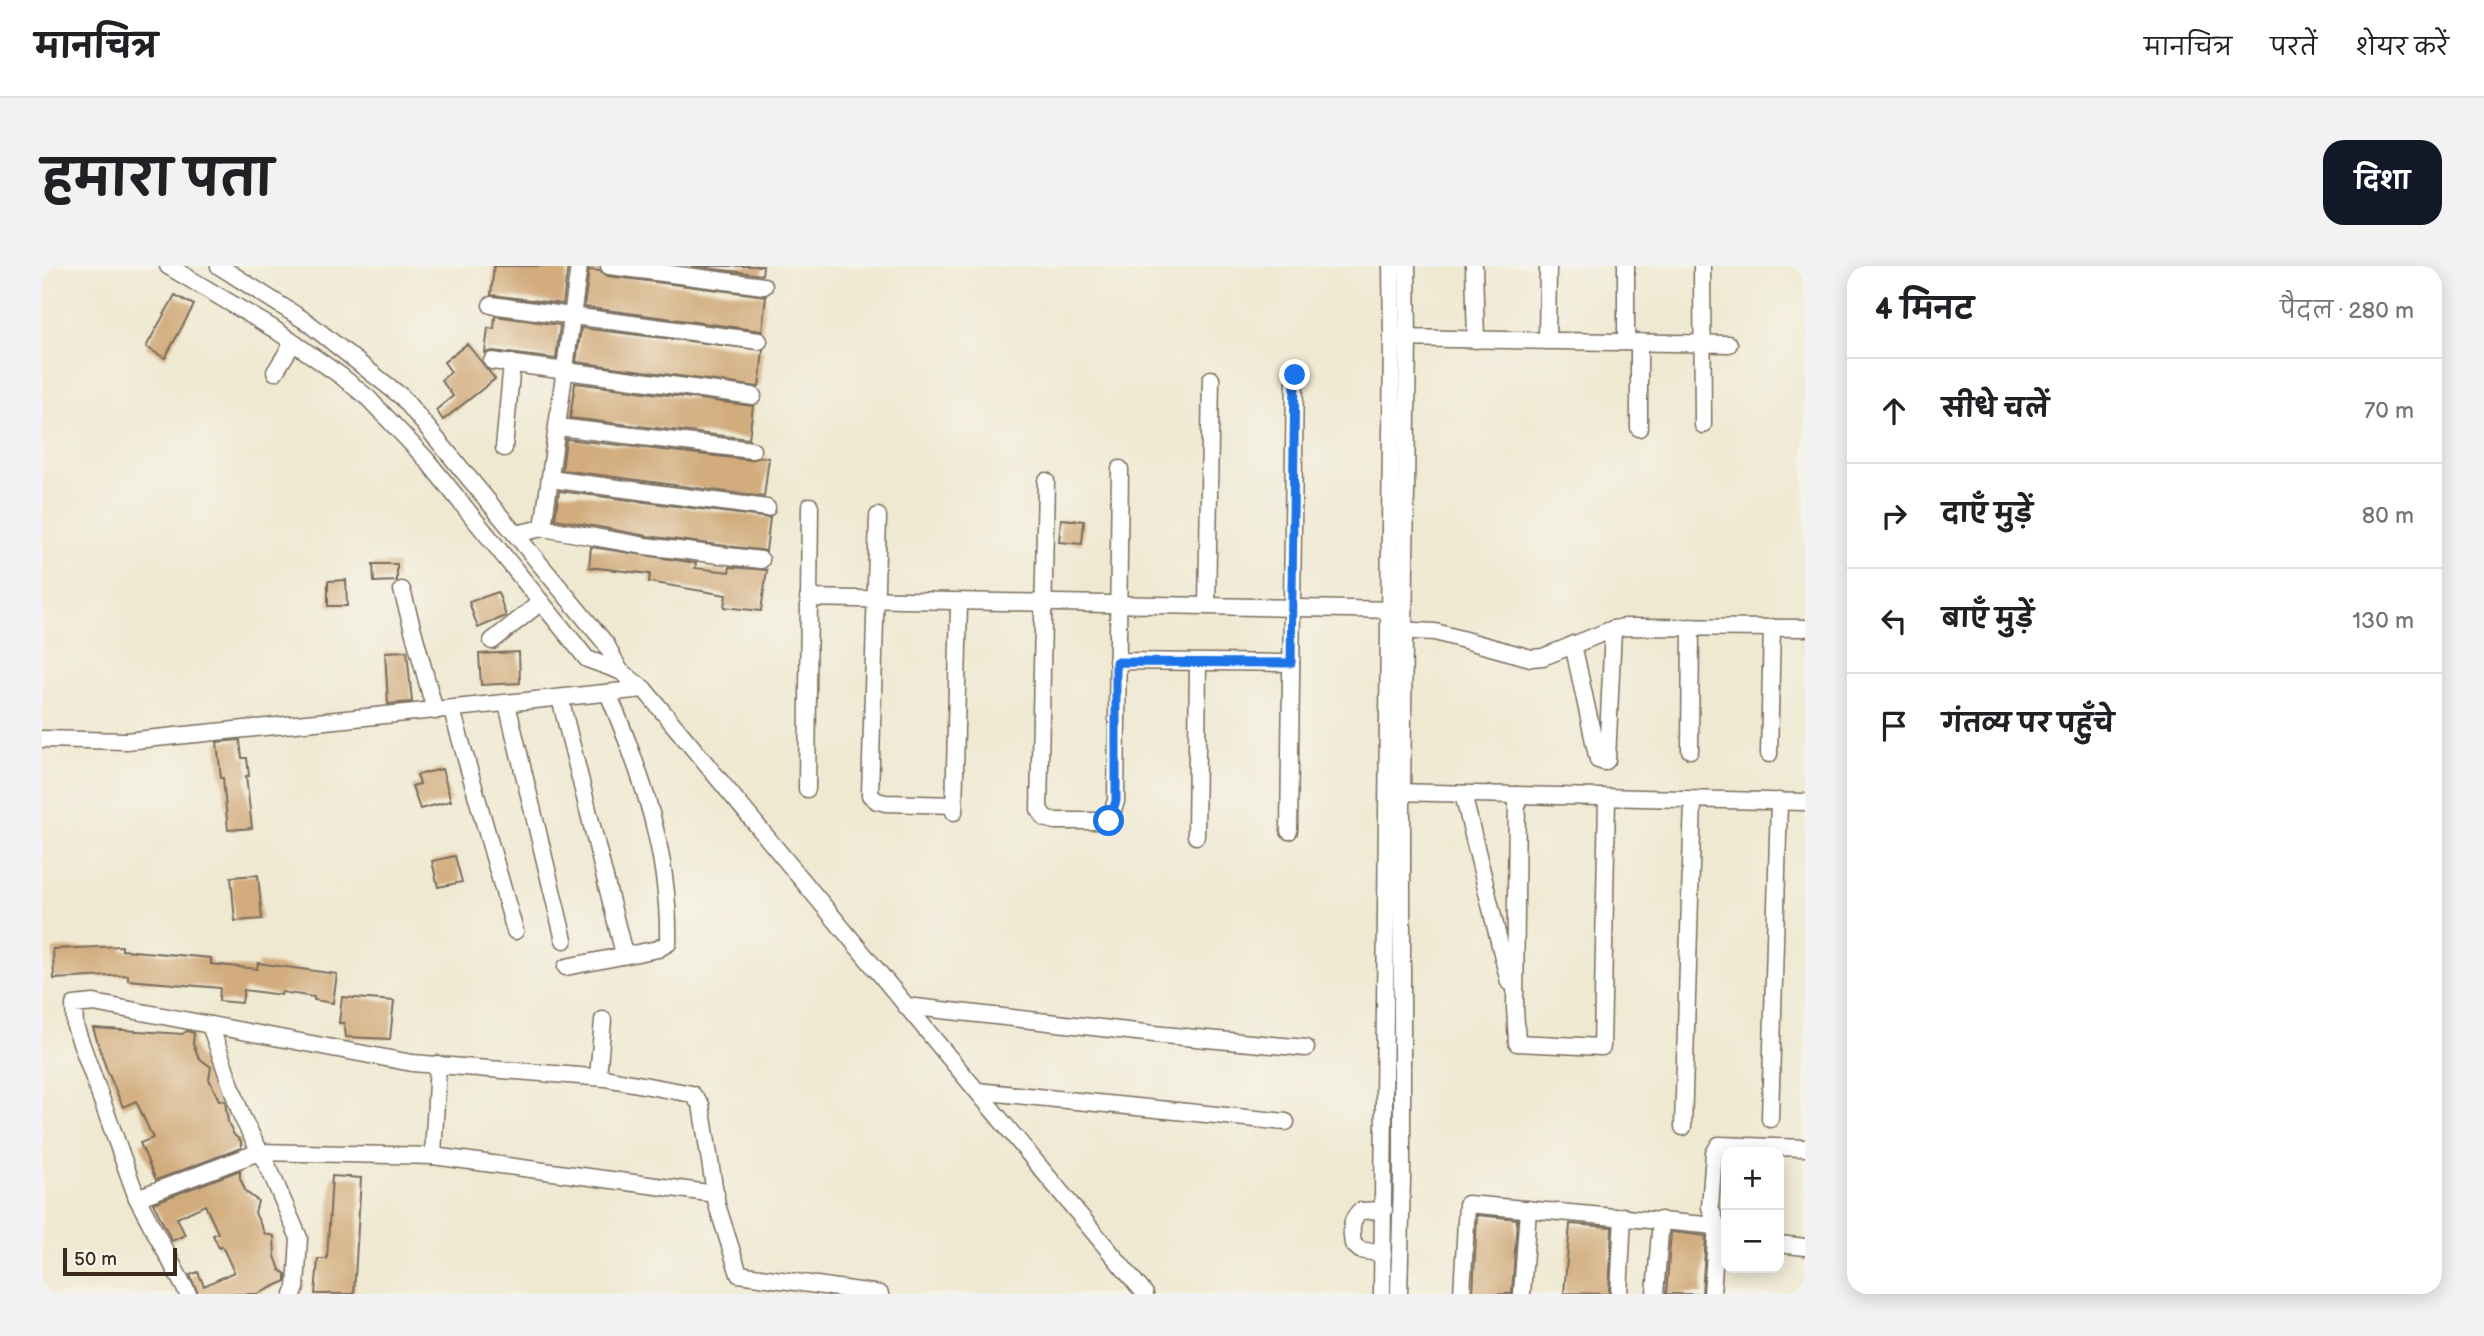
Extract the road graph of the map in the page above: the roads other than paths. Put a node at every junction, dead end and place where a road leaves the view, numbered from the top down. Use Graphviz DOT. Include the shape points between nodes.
graph roads {
  1 [pos="168,266"];
  2 [pos="579,266"];
  3 [pos="608,266"];
  4 [pos="1391,266"];
  5 [pos="1407,266"];
  6 [pos="1474,266"];
  7 [pos="1548,266"];
  8 [pos="1626,266"];
  9 [pos="1702,266"];
  10 [pos="221,267"];
  11 [pos="764,286"];
  12 [pos="491,305"];
  13 [pos="572,316"];
  14 [pos="1400,338"];
  15 [pos="1476,340"];
  16 [pos="759,341"];
  17 [pos="1547,341"];
  18 [pos="1633,342"];
  19 [pos="293,343"];
  20 [pos="1701,343"];
  21 [pos="1729,344"];
  22 [pos="492,361"];
  23 [pos="512,363"];
  24 [pos="565,370"];
  25 [pos="275,372"];
  26 [pos="1295,375"];
  27 [pos="1211,379"];
  28 [pos="753,396"];
  29 [pos="1703,425"];
  30 [pos="558,427"];
  31 [pos="1639,428"];
  32 [pos="504,448"];
  33 [pos="752,450"];
  34 [pos="1120,469"];
  35 [pos="550,479"];
  36 [pos="1046,481"];
  37 [pos="810,506"];
  38 [pos="767,508"];
  39 [pos="878,516"];
  40 [pos="543,528"];
  41 [pos="515,534"];
  42 [pos="761,561"];
  43 [pos="402,590"];
  44 [pos="808,598"];
  45 [pos="874,601"];
  46 [pos="541,602"];
  47 [pos="960,602"];
  48 [pos="1043,603"];
  49 [pos="1117,603"];
  50 [pos="1207,606"];
  51 [pos="1292,607"];
  52 [pos="1396,610"];
  53 [pos="1691,627"];
  54 [pos="1772,627"];
  55 [pos="1805,628"];
  56 [pos="1613,629"];
  57 [pos="1396,630"];
  58 [pos="492,641"];
  59 [pos="1573,644"];
  60 [pos="1116,662"];
  61 [pos="1198,663"];
  62 [pos="1291,663"];
  63 [pos="620,671"];
  64 [pos="644,689"];
  65 [pos="608,693"];
  66 [pos="560,698"];
  67 [pos="507,704"];
  68 [pos="452,710"];
  69 [pos="435,712"];
  70 [pos="42,739"];
  71 [pos="1690,750"];
  72 [pos="1769,754"];
  73 [pos="807,789"];
  74 [pos="1394,792"];
  75 [pos="1463,794"];
  76 [pos="1517,795"];
  77 [pos="1608,799"];
  78 [pos="1693,800"];
  79 [pos="1779,802"];
  80 [pos="1805,803"];
  81 [pos="1289,831"];
  82 [pos="1196,836"];
  83 [pos="516,931"];
  84 [pos="564,940"];
  85 [pos="624,954"];
  86 [pos="566,967"];
  87 [pos="906,1006"];
  88 [pos="1515,1007"];
  89 [pos="603,1020"];
  90 [pos="210,1025"];
  91 [pos="1306,1048"];
  92 [pos="438,1064"];
  93 [pos="598,1077"];
  94 [pos="977,1091"];
  95 [pos="1770,1119"];
  96 [pos="1286,1122"];
  97 [pos="1683,1127"];
  98 [pos="1805,1148"];
  99 [pos="259,1152"];
  100 [pos="433,1156"];
  101 [pos="716,1194"];
  102 [pos="137,1198"];
  103 [pos="1528,1209"];
  104 [pos="1384,1210"];
  105 [pos="1623,1216"];
  106 [pos="1661,1220"];
  107 [pos="1721,1228"];
  108 [pos="1784,1245"];
  109 [pos="1805,1247"];
  110 [pos="1383,1254"];
  111 [pos="1391,1292"];
  112 [pos="188,1294"];
  113 [pos="293,1294"];
  114 [pos="880,1294"];
  115 [pos="1144,1294"];
  116 [pos="1462,1294"];
  117 [pos="1522,1294"];
  118 [pos="1619,1294"];
  119 [pos="1655,1294"];
  120 [pos="1712,1294"];
  1 -- 19 [label="street"];
  2 -- 13 [label="street"];
  3 -- 11 [label="street"];
  4 -- 14 [label="street"];
  5 -- 14 [label="street"];
  6 -- 15 [label="street"];
  7 -- 17 [label="street"];
  8 -- 18 [label="street"];
  9 -- 20 [label="street"];
  10 -- 41 [label="street" via="307,322 402,397"];
  12 -- 13 [label="street"];
  13 -- 16 [label="street"];
  13 -- 24 [label="street"];
  14 -- 15 [label="street"];
  14 -- 52 [label="street"];
  15 -- 17 [label="street"];
  17 -- 18 [label="street"];
  18 -- 20 [label="street"];
  18 -- 31 [label="street"];
  19 -- 25 [label="street"];
  19 -- 46 [label="street" via="368,398 416,448"];
  20 -- 21 [label="street"];
  20 -- 29 [label="street"];
  22 -- 23 [label="street"];
  23 -- 24 [label="street"];
  23 -- 32 [label="street"];
  24 -- 28 [label="street"];
  24 -- 30 [label="street"];
  26 -- 51 [label="street"];
  27 -- 50 [label="street"];
  30 -- 33 [label="street"];
  30 -- 35 [label="street"];
  34 -- 49 [label="street"];
  35 -- 38 [label="street"];
  35 -- 40 [label="street"];
  36 -- 48 [label="street"];
  37 -- 44 [label="street"];
  39 -- 45 [label="street"];
  40 -- 41 [label="street"];
  40 -- 42 [label="street"];
  41 -- 63 [label="street" via="606,644"];
  43 -- 69 [label="street"];
  44 -- 45 [label="street"];
  44 -- 73 [label="street"];
  45 -- 47 [label="street"];
  45 -- 47 [label="street" via="870,795 886,803 954,809"];
  46 -- 58 [label="street"];
  46 -- 63 [label="street" via="587,659"];
  47 -- 48 [label="street"];
  48 -- 49 [label="street"];
  48 -- 60 [label="street" via="1039,809 1045,818 1109,821 1114,814"];
  49 -- 50 [label="street"];
  49 -- 60 [label="street"];
  50 -- 51 [label="street"];
  51 -- 52 [label="street"];
  51 -- 62 [label="street"];
  52 -- 57 [label="street"];
  53 -- 54 [label="street"];
  53 -- 56 [label="street"];
  53 -- 71 [label="street"];
  54 -- 55 [label="street"];
  54 -- 72 [label="street"];
  56 -- 59 [label="street"];
  56 -- 59 [label="street" via="1604,762 1598,760"];
  57 -- 59 [label="street" via="1435,632 1531,658"];
  57 -- 74 [label="street"];
  60 -- 61 [label="street"];
  61 -- 62 [label="street"];
  61 -- 82 [label="street"];
  62 -- 81 [label="street"];
  63 -- 64 [label="street"];
  64 -- 65 [label="street"];
  64 -- 87 [label="street"];
  65 -- 66 [label="street"];
  65 -- 85 [label="street" via="660,845 668,924 668,943"];
  66 -- 67 [label="street"];
  66 -- 85 [label="street"];
  67 -- 68 [label="street"];
  67 -- 84 [label="street"];
  68 -- 69 [label="street"];
  68 -- 83 [label="street"];
  69 -- 70 [label="street" via="126,741"];
  74 -- 75 [label="street"];
  74 -- 104 [label="street"];
  74 -- 111 [label="street" via="1402,1179"];
  75 -- 76 [label="street"];
  75 -- 88 [label="street"];
  76 -- 77 [label="street"];
  76 -- 88 [label="street"];
  77 -- 78 [label="street"];
  77 -- 88 [label="street" via="1602,1047 1517,1043"];
  78 -- 79 [label="street"];
  78 -- 97 [label="street"];
  79 -- 80 [label="street"];
  79 -- 95 [label="street"];
  85 -- 86 [label="street"];
  87 -- 91 [label="street"];
  87 -- 94 [label="street"];
  89 -- 93 [label="street"];
  90 -- 92 [label="street"];
  90 -- 99 [label="street"];
  90 -- 102 [label="street" via="94,1003 74,1005 75,1026"];
  92 -- 93 [label="street"];
  92 -- 100 [label="street"];
  93 -- 101 [label="street" via="692,1094 701,1105"];
  94 -- 96 [label="street"];
  94 -- 115 [label="street"];
  98 -- 107 [label="street" via="1719,1145 1714,1153 1710,1207"];
  99 -- 100 [label="street"];
  99 -- 102 [label="street"];
  99 -- 113 [label="street" via="299,1238"];
  100 -- 101 [label="street"];
  101 -- 114 [label="street" via="739,1274"];
  102 -- 112 [label="street"];
  103 -- 105 [label="street"];
  103 -- 116 [label="street" via="1467,1205"];
  103 -- 117 [label="street"];
  104 -- 110 [label="street"];
  104 -- 110 [label="street" via="1360,1211 1350,1230 1353,1244 1360,1250"];
  105 -- 106 [label="street"];
  105 -- 118 [label="street"];
  106 -- 107 [label="street"];
  106 -- 119 [label="street"];
  107 -- 120 [label="street"];
  108 -- 109 [label="street"];
  110 -- 111 [label="street"];
}
